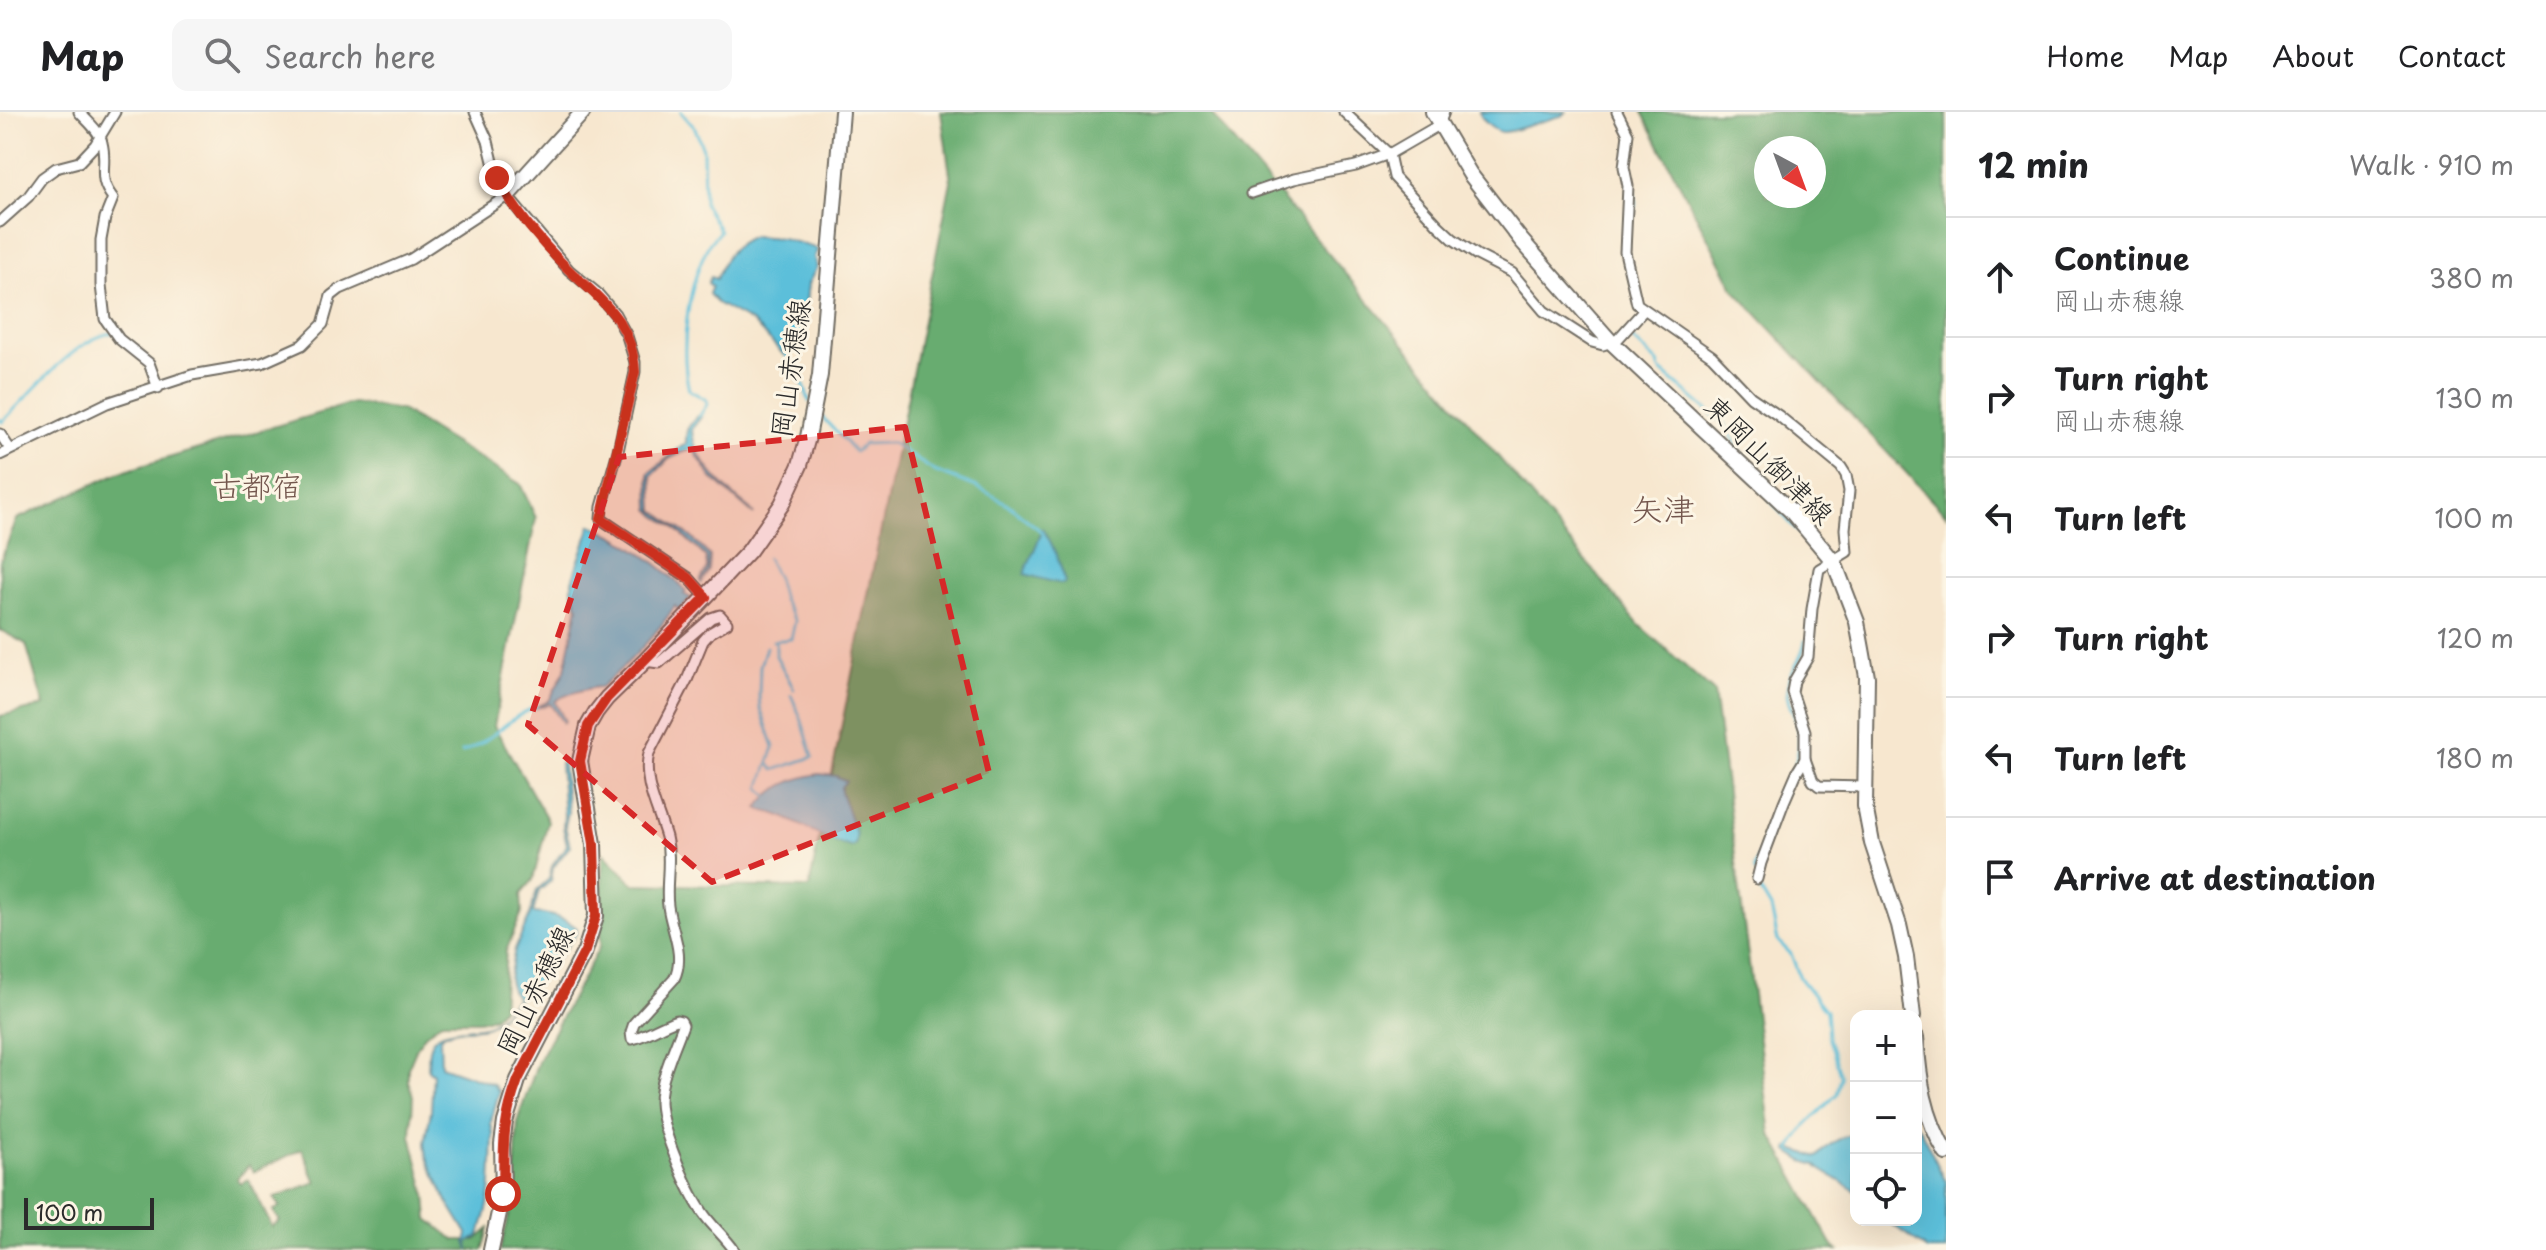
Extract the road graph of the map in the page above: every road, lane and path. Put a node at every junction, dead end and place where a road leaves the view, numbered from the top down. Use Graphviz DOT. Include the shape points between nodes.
graph roads {
  1 [pos="79,112"];
  2 [pos="115,112"];
  3 [pos="475,112"];
  4 [pos="583,112"];
  5 [pos="842,112"];
  6 [pos="1344,112"];
  7 [pos="1617,112"];
  8 [pos="1438,116"];
  9 [pos="100,137"];
  10 [pos="1389,154"];
  11 [pos="1252,193"];
  12 [pos="507,196"];
  13 [pos="0,222"];
  14 [pos="1641,307"];
  15 [pos="1611,342"];
  16 [pos="158,388"];
  17 [pos="0,434"];
  18 [pos="10,449"];
  19 [pos="0,455"];
  20 [pos="1834,562"];
  21 [pos="706,597"];
  22 [pos="645,661"];
  23 [pos="1805,759"];
  24 [pos="1865,787"];
  25 [pos="1757,879"];
  26 [pos="1912,1010"];
  27 [pos="1921,1082"];
  28 [pos="1946,1153"];
  29 [pos="491,1250"];
  30 [pos="734,1250"];
  1 -- 9 [label="street"];
  2 -- 9 [label="street"];
  3 -- 12 [label="street"];
  4 -- 12 [label="main road"];
  5 -- 21 [label="main road, 岡山赤穂線" via="820,375 808,437 782,504 749,551"];
  6 -- 10 [label="street"];
  7 -- 14 [label="street" via="1628,134 1625,252"];
  8 -- 10 [label="street"];
  8 -- 15 [label="main road, 東岡山御津線" via="1470,174"];
  9 -- 13 [label="street" via="79,162 42,178"];
  9 -- 16 [label="street" via="103,186 113,198 101,240 105,319 119,339 149,363"];
  10 -- 11 [label="street"];
  10 -- 15 [label="street" via="1394,177 1453,239 1512,273 1544,311 1592,342"];
  12 -- 16 [label="street" via="411,259 340,289 331,296 323,324 302,345 262,363 192,375"];
  12 -- 21 [label="street" via="569,270 615,314 635,362 601,519 689,578"];
  14 -- 15 [label="street" via="1625,332"];
  14 -- 20 [label="street" via="1712,356 1751,397 1844,471 1849,491 1847,552"];
  15 -- 20 [label="main road, 東岡山御津線" via="1791,511"];
  16 -- 18 [label="street" via="107,403"];
  17 -- 18 [label="street"];
  18 -- 19 [label="street"];
  20 -- 23 [label="street" via="1819,569 1808,657 1792,692 1805,731"];
  20 -- 24 [label="main road, 東岡山御津線" via="1857,622 1867,677"];
  21 -- 22 [label="main road, 岡山赤穂線"];
  22 -- 29 [label="main road, 岡山赤穂線" via="596,712 583,742 580,761 594,844 596,916 585,951 510,1102 502,1144 503,1194"];
  22 -- 30 [label="street" via="659,663 711,618 725,618 727,623 703,641 646,766 669,855 668,904 678,972 631,1032 637,1039 677,1020 683,1025 660,1101 664,1124 696,1201"];
  23 -- 24 [label="street" via="1819,786"];
  23 -- 25 [label="street"];
  24 -- 26 [label="main road, 東岡山御津線" via="1872,843 1906,957"];
  27 -- 28 [label="main road" via="1923,1102"];
}
